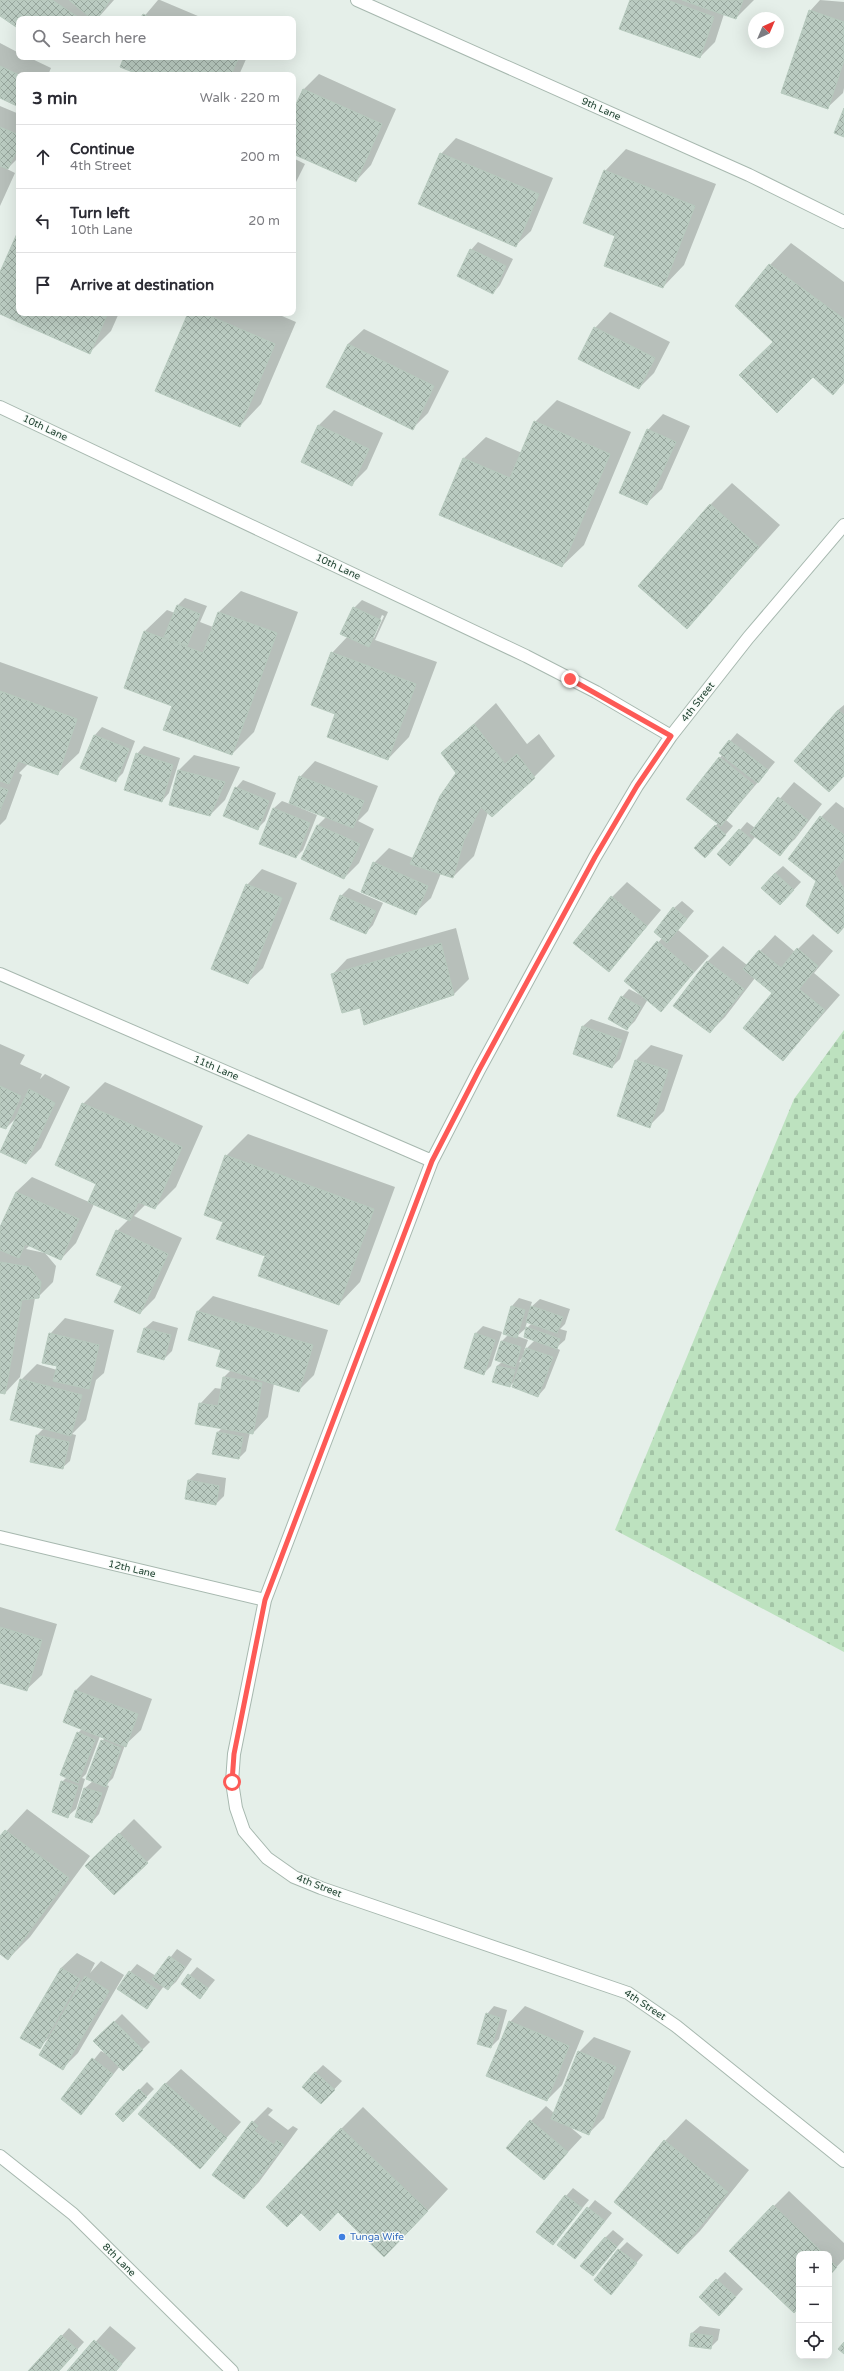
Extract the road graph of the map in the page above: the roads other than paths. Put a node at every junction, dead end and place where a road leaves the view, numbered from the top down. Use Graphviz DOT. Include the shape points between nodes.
graph roads {
  1 [pos="357,0"];
  2 [pos="844,222"];
  3 [pos="0,407"];
  4 [pos="844,525"];
  5 [pos="671,736"];
  6 [pos="0,974"];
  7 [pos="432,1161"];
  8 [pos="0,1537"];
  9 [pos="265,1600"];
  10 [pos="0,2156"];
  11 [pos="844,2161"];
  12 [pos="232,2371"];
  1 -- 2 [label="street, 9th Lane" via="749,174"];
  3 -- 5 [label="street, 10th Lane" via="526,656 596,692"];
  4 -- 5 [label="street, 4th Street" via="748,638"];
  5 -- 7 [label="street, 4th Street" via="637,786 595,857"];
  6 -- 7 [label="street, 11th Lane"];
  7 -- 9 [label="street, 4th Street"];
  8 -- 9 [label="street, 12th Lane"];
  9 -- 11 [label="street, 4th Street" via="234,1754 232,1782 236,1808 244,1831 267,1858 294,1877 321,1888 628,1992 676,2026"];
  10 -- 12 [label="street, 8th Lane" via="73,2214"];
}
